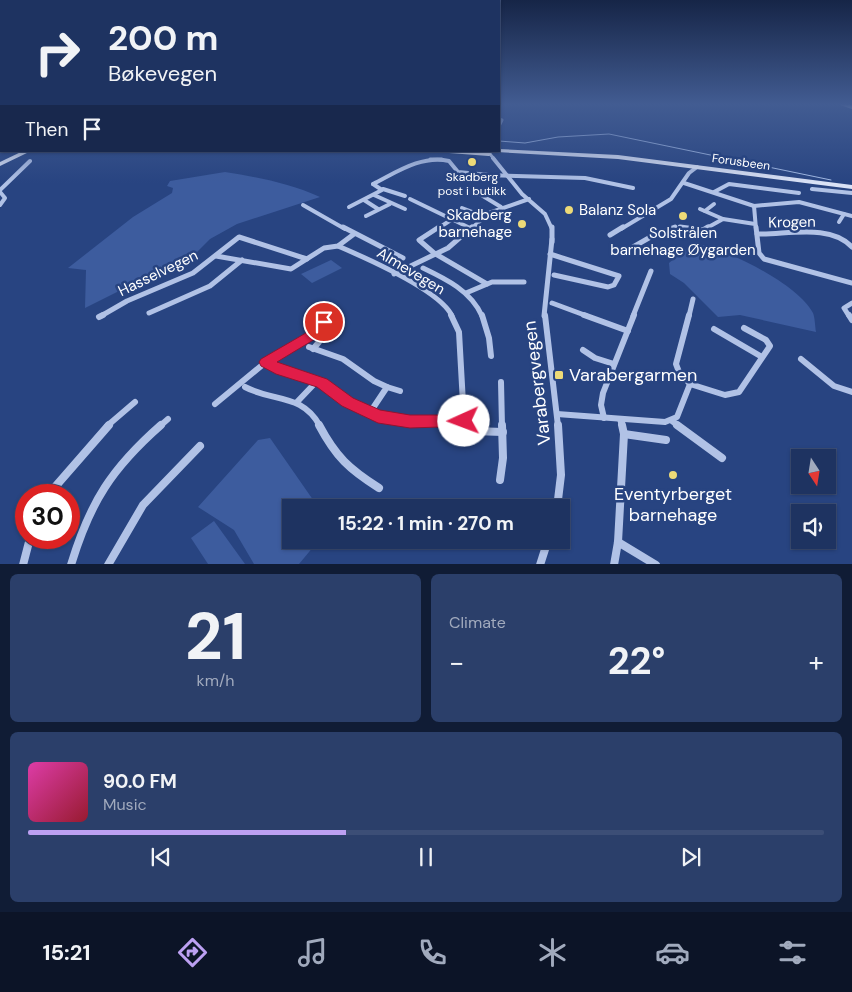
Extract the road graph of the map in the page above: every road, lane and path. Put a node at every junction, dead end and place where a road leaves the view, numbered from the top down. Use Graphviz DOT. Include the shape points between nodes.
graph roads {
  1 [pos="26,152"];
  2 [pos="469,152"];
  3 [pos="489,153"];
  4 [pos="499,153"];
  5 [pos="627,158"];
  6 [pos="30,161"];
  7 [pos="0,164"];
  8 [pos="498,164"];
  9 [pos="687,166"];
  10 [pos="697,167"];
  11 [pos="689,173"];
  12 [pos="505,175"];
  13 [pos="684,183"];
  14 [pos="852,187"];
  15 [pos="633,188"];
  16 [pos="383,189"];
  17 [pos="812,189"];
  18 [pos="0,191"];
  19 [pos="714,192"];
  20 [pos="478,193"];
  21 [pos="799,193"];
  22 [pos="852,193"];
  23 [pos="374,194"];
  24 [pos="364,200"];
  25 [pos="531,201"];
  26 [pos="390,204"];
  27 [pos="714,204"];
  28 [pos="0,205"];
  29 [pos="303,205"];
  30 [pos="349,206"];
  31 [pos="754,206"];
  32 [pos="501,207"];
  33 [pos="462,208"];
  34 [pos="378,209"];
  35 [pos="405,209"];
  36 [pos="844,214"];
  37 [pos="366,216"];
  38 [pos="483,216"];
  39 [pos="852,216"];
  40 [pos="451,220"];
  41 [pos="723,220"];
  42 [pos="839,222"];
  43 [pos="755,224"];
  44 [pos="470,228"];
  45 [pos="354,234"];
  46 [pos="757,234"];
  47 [pos="610,235"];
  48 [pos="338,246"];
  49 [pos="634,247"];
  50 [pos="852,247"];
  51 [pos="436,253"];
  52 [pos="550,254"];
  53 [pos="216,256"];
  54 [pos="403,258"];
  55 [pos="242,260"];
  56 [pos="307,260"];
  57 [pos="423,268"];
  58 [pos="651,271"];
  59 [pos="394,274"];
  60 [pos="554,275"];
  61 [pos="524,282"];
  62 [pos="487,284"];
  63 [pos="852,284"];
  64 [pos="466,293"];
  65 [pos="693,299"];
  66 [pos="552,303"];
  67 [pos="852,303"];
  68 [pos="149,313"];
  69 [pos="99,317"];
  70 [pos="852,320"];
  71 [pos="324,322"];
  72 [pos="744,328"];
  73 [pos="714,330"];
  74 [pos="628,331"];
  75 [pos="319,342"];
  76 [pos="583,350"];
  77 [pos="491,356"];
  78 [pos="762,358"];
  79 [pos="801,360"];
  80 [pos="266,362"];
  81 [pos="614,364"];
  82 [pos="317,380"];
  83 [pos="502,382"];
  84 [pos="690,384"];
  85 [pos="387,387"];
  86 [pos="245,388"];
  87 [pos="400,391"];
  88 [pos="852,392"];
  89 [pos="135,402"];
  90 [pos="296,402"];
  91 [pos="215,404"];
  92 [pos="369,414"];
  93 [pos="557,414"];
  94 [pos="604,418"];
  95 [pos="168,419"];
  96 [pos="620,419"];
  97 [pos="464,421"];
  98 [pos="672,421"];
  99 [pos="502,432"];
  100 [pos="624,434"];
  101 [pos="666,440"];
  102 [pos="200,446"];
  103 [pos="722,458"];
  104 [pos="500,480"];
  105 [pos="57,484"];
  106 [pos="379,488"];
  107 [pos="558,499"];
  108 [pos="618,542"];
  109 [pos="27,549"];
  110 [pos="545,549"];
  111 [pos="22,564"];
  112 [pos="71,564"];
  113 [pos="108,564"];
  114 [pos="540,564"];
  115 [pos="614,564"];
  116 [pos="656,564"];
  1 -- 7 [label="main road"];
  2 -- 3 [label="main road, Forusbeen"];
  3 -- 4 [label="main road, Forusbeen"];
  3 -- 8 [label="street, Varabergvegen"];
  4 -- 5 [label="main road, Forusbeen"];
  4 -- 8 [label="street"];
  5 -- 9 [label="main road, Forusbeen"];
  6 -- 18 [label="street"];
  8 -- 12 [label="street, Varabergvegen"];
  9 -- 10 [label="main road, Forusbeen"];
  9 -- 11 [label="street"];
  10 -- 11 [label="street"];
  10 -- 14 [label="main road, Forusbeen"];
  11 -- 13 [label="street"];
  12 -- 15 [label="street" via="585,178"];
  12 -- 16 [label="street" via="460,173 448,160 430,160 373,184"];
  12 -- 25 [label="street, Varabergvegen"];
  13 -- 19 [label="street"];
  13 -- 47 [label="street" via="671,199"];
  16 -- 23 [label="street"];
  16 -- 40 [label="street" via="408,197"];
  17 -- 22 [label="street"];
  18 -- 28 [label="street" via="5,198"];
  19 -- 21 [label="street" via="729,184"];
  19 -- 31 [label="street"];
  20 -- 32 [label="street"];
  23 -- 24 [label="street"];
  23 -- 26 [label="street"];
  24 -- 30 [label="street"];
  24 -- 34 [label="street"];
  25 -- 32 [label="street"];
  25 -- 52 [label="street, Varabergvegen" via="552,227"];
  26 -- 34 [label="street"];
  26 -- 35 [label="street"];
  27 -- 41 [label="street" via="702,210"];
  29 -- 45 [label="street"];
  31 -- 36 [label="street" via="799,202"];
  31 -- 43 [label="street"];
  32 -- 38 [label="street"];
  33 -- 38 [label="street"];
  34 -- 37 [label="street"];
  36 -- 39 [label="street"];
  36 -- 42 [label="street"];
  38 -- 44 [label="street"];
  40 -- 44 [label="street"];
  40 -- 51 [label="street" via="419,240"];
  41 -- 43 [label="street"];
  41 -- 49 [label="street" via="704,230 676,227"];
  43 -- 46 [label="street"];
  44 -- 51 [label="street" via="456,242"];
  45 -- 48 [label="street"];
  45 -- 54 [label="street"];
  46 -- 50 [label="street, Krogen" via="813,232 845,241"];
  46 -- 63 [label="street" via="758,253 764,259"];
  48 -- 56 [label="street" via="326,247"];
  48 -- 59 [label="street, Almevegen"];
  51 -- 59 [label="street"];
  51 -- 62 [label="street" via="476,274"];
  52 -- 60 [label="street" via="619,276 614,285 608,287"];
  52 -- 93 [label="street, Varabergvegen" via="544,320"];
  53 -- 55 [label="street"];
  53 -- 56 [label="street, Hasselvegen" via="232,241 242,237"];
  53 -- 69 [label="street, Hasselvegen" via="193,273 127,301"];
  55 -- 56 [label="street" via="286,269"];
  55 -- 68 [label="street" via="210,286"];
  57 -- 64 [label="street"];
  58 -- 74 [label="street"];
  59 -- 97 [label="street, Almevegen" via="436,297 453,317 459,338"];
  61 -- 62 [label="street"];
  62 -- 64 [label="street"];
  64 -- 77 [label="street" via="487,326"];
  65 -- 84 [label="street" via="676,364"];
  66 -- 74 [label="street"];
  67 -- 70 [label="street" via="844,308"];
  71 -- 80 [label="street" via="316,333"];
  72 -- 78 [label="street" via="769,343 770,349"];
  73 -- 78 [label="street"];
  74 -- 81 [label="street"];
  75 -- 85 [label="street" via="311,348 343,359"];
  76 -- 81 [label="street"];
  78 -- 84 [label="street" via="745,385 732,395"];
  79 -- 88 [label="street" via="834,386"];
  80 -- 82 [label="street" via="281,370"];
  80 -- 91 [label="street"];
  81 -- 94 [label="street" via="603,393"];
  82 -- 90 [label="street"];
  82 -- 92 [label="street"];
  83 -- 99 [label="street"];
  84 -- 98 [label="street" via="677,417"];
  85 -- 87 [label="street"];
  85 -- 92 [label="street"];
  86 -- 90 [label="street"];
  89 -- 105 [label="street" via="102,431"];
  90 -- 106 [label="street" via="318,421 339,459"];
  92 -- 97 [label="street" via="401,421"];
  93 -- 94 [label="street"];
  93 -- 107 [label="street, Varabergvegen" via="561,449"];
  94 -- 96 [label="street"];
  95 -- 112 [label="street" via="112,475 79,539"];
  96 -- 98 [label="street"];
  96 -- 100 [label="street"];
  97 -- 99 [label="street" via="473,430"];
  98 -- 103 [label="street"];
  99 -- 104 [label="street"];
  100 -- 101 [label="street"];
  100 -- 108 [label="street"];
  102 -- 113 [label="street" via="136,514 116,556"];
  108 -- 115 [label="street"];
  108 -- 116 [label="street"];
  109 -- 111 [label="street"];
  110 -- 114 [label="street"];
}
